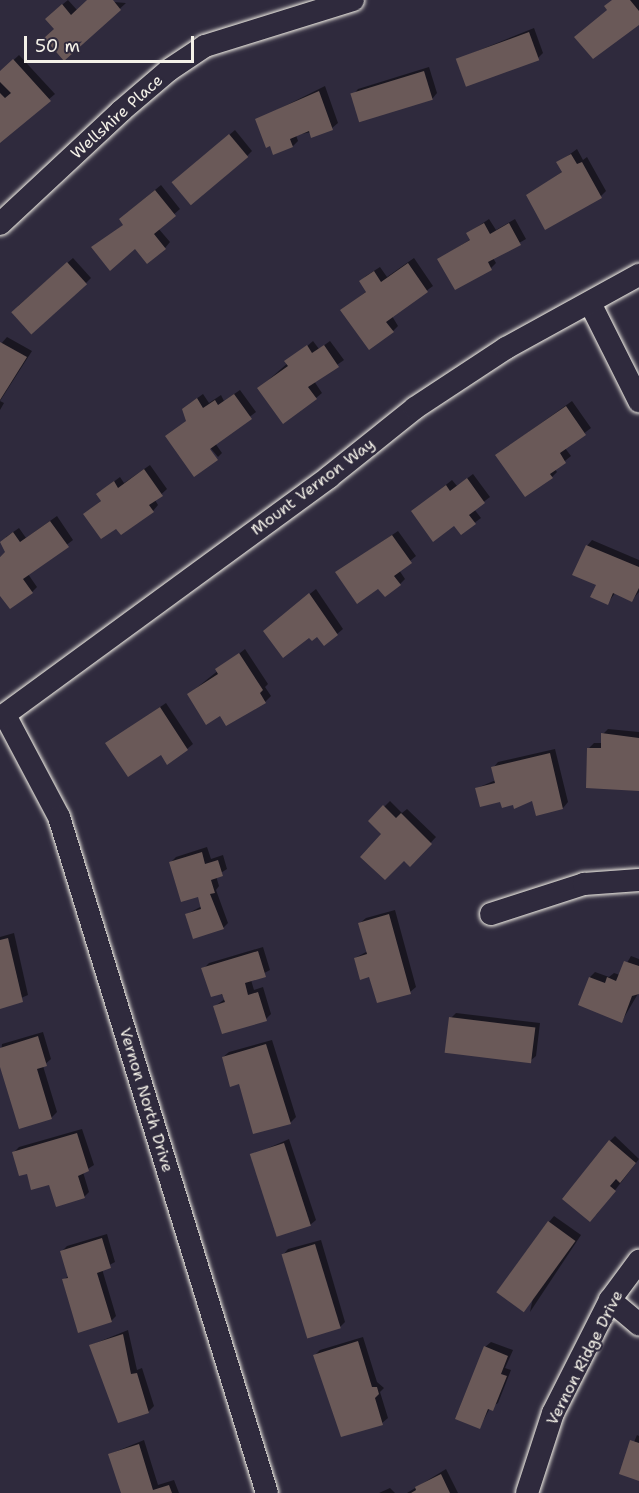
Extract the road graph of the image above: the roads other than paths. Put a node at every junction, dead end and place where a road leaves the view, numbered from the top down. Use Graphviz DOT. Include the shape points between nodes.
graph roads {
  1 [pos="353,0"];
  2 [pos="309,6"];
  3 [pos="0,224"];
  4 [pos="639,275"];
  5 [pos="591,303"];
  6 [pos="639,401"];
  7 [pos="3,716"];
  8 [pos="639,880"];
  9 [pos="491,914"];
  10 [pos="639,1261"];
  11 [pos="610,1300"];
  12 [pos="639,1324"];
  13 [pos="267,1493"];
  14 [pos="527,1493"];
  1 -- 2 [label="street, Wellshire Place"];
  2 -- 3 [label="street, Wellshire Place" via="205,46 169,70"];
  4 -- 5 [label="street, Mount Vernon Way"];
  5 -- 6 [label="street"];
  5 -- 7 [label="street, Mount Vernon Way" via="506,348 414,408 329,477"];
  7 -- 13 [label="street, Vernon North Drive" via="59,818"];
  8 -- 9 [label="street" via="584,884"];
  10 -- 11 [label="street, Vernon Ridge Drive"];
  11 -- 12 [label="street"];
  11 -- 14 [label="street, Vernon Ridge Drive" via="554,1413"];
}
